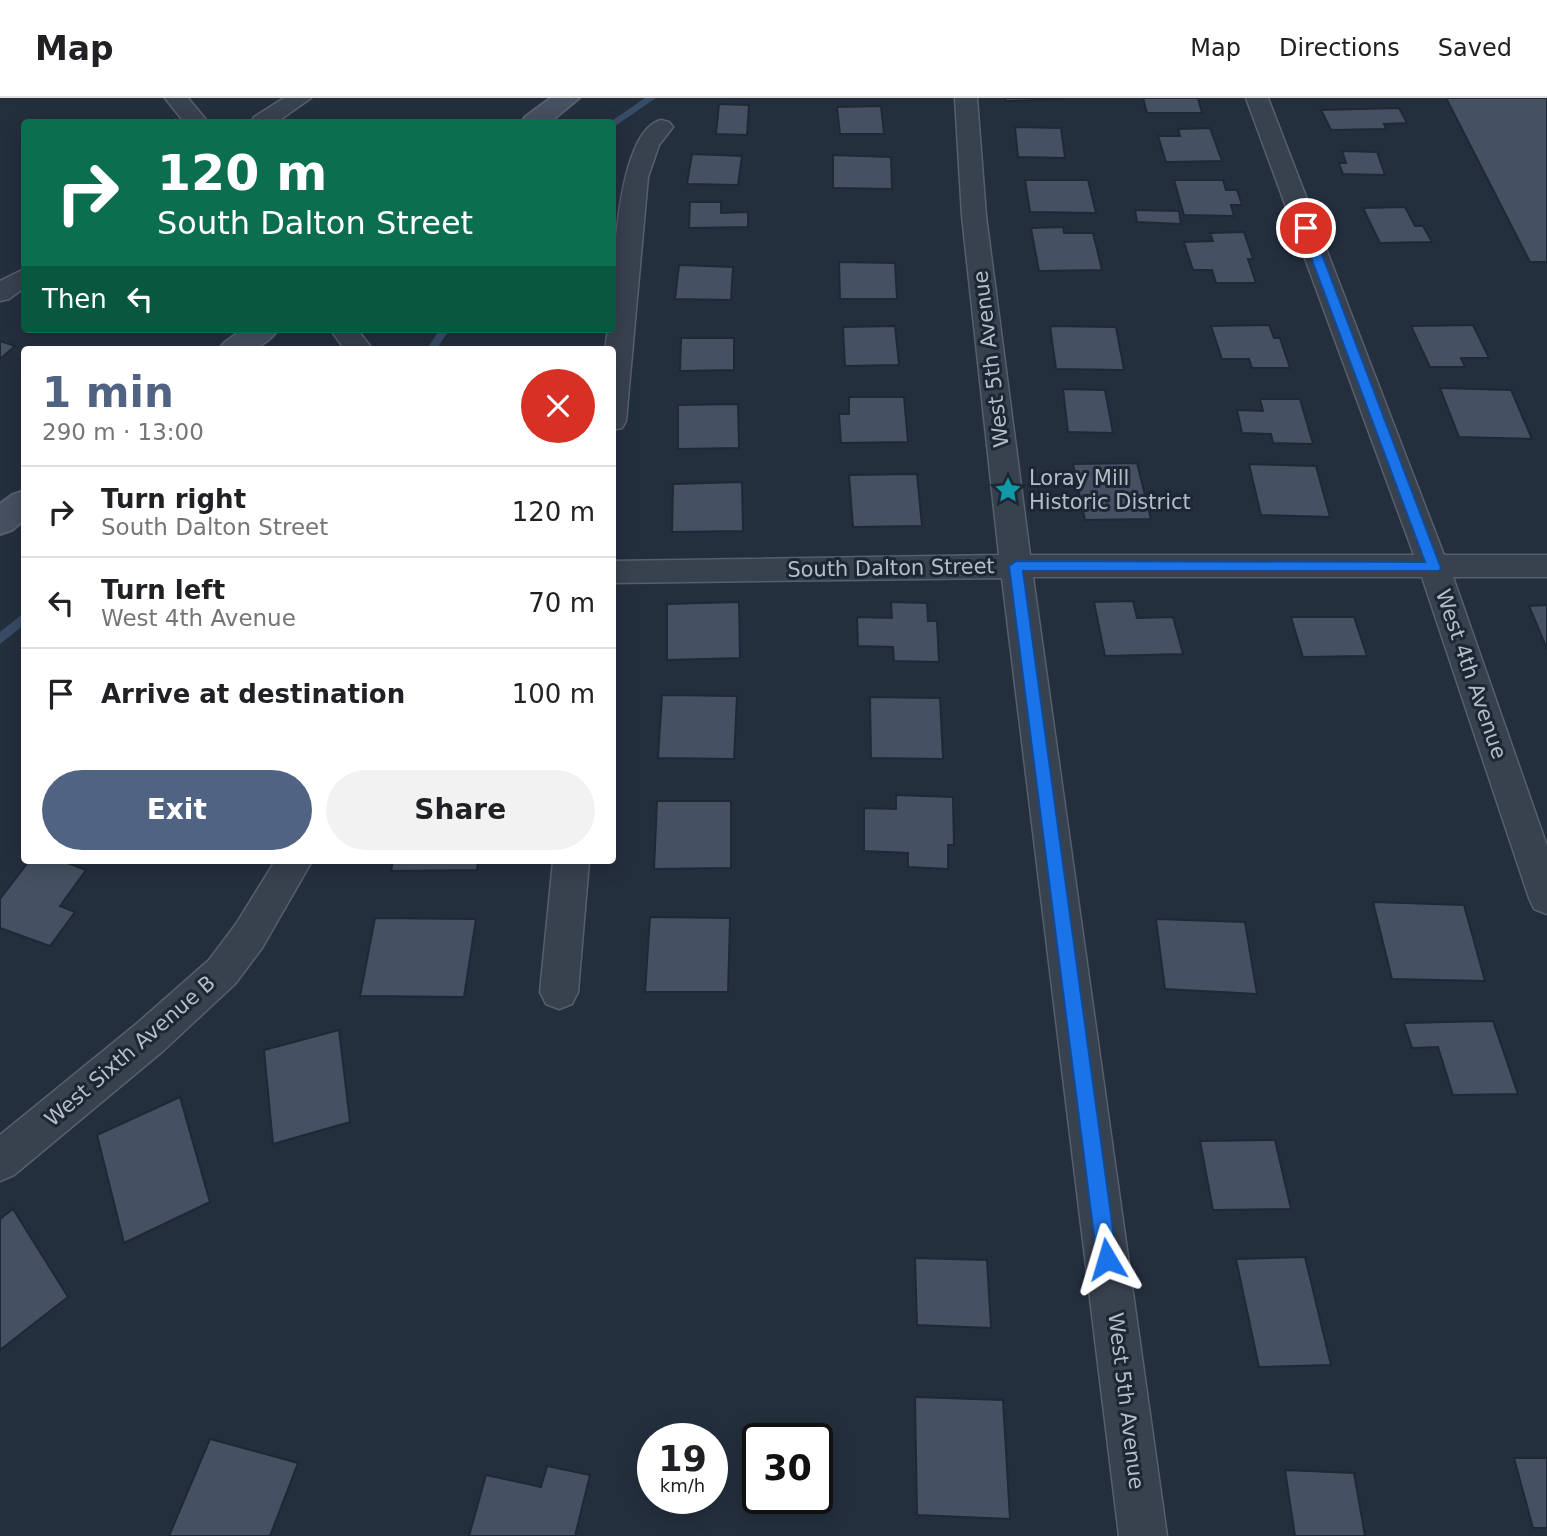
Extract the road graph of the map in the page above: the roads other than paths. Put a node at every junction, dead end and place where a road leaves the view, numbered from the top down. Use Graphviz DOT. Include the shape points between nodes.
graph roads {
  1 [pos="176,98"];
  2 [pos="300,98"];
  3 [pos="567,98"];
  4 [pos="966,98"];
  5 [pos="1257,98"];
  6 [pos="193,119"];
  7 [pos="267,119"];
  8 [pos="538,119"];
  9 [pos="661,127"];
  10 [pos="21,279"];
  11 [pos="0,293"];
  12 [pos="257,333"];
  13 [pos="240,346"];
  14 [pos="616,380"];
  15 [pos="21,505"];
  16 [pos="0,522"];
  17 [pos="1016,566"];
  18 [pos="1547,566"];
  19 [pos="1434,568"];
  20 [pos="616,572"];
  21 [pos="291,864"];
  22 [pos="571,864"];
  23 [pos="1547,898"];
  24 [pos="559,992"];
  25 [pos="0,1161"];
  26 [pos="1143,1536"];
  1 -- 6 [label="street"];
  2 -- 7 [label="street"];
  3 -- 8 [label="main road"];
  4 -- 17 [label="street, West 5th Avenue" via="974,216"];
  5 -- 19 [label="street, West 4th Avenue"];
  9 -- 14 [label="street" via="648,144 636,177"];
  10 -- 11 [label="street"];
  12 -- 13 [label="main road"];
  15 -- 16 [label="main road"];
  17 -- 19 [label="street, South Dalton Street"];
  17 -- 20 [label="street, South Dalton Street"];
  17 -- 26 [label="street, West 5th Avenue"];
  18 -- 19 [label="street, South Dalton Street"];
  19 -- 23 [label="street, West 4th Avenue"];
  21 -- 25 [label="street, West Sixth Avenue B" via="222,972"];
  22 -- 24 [label="street"];
}
